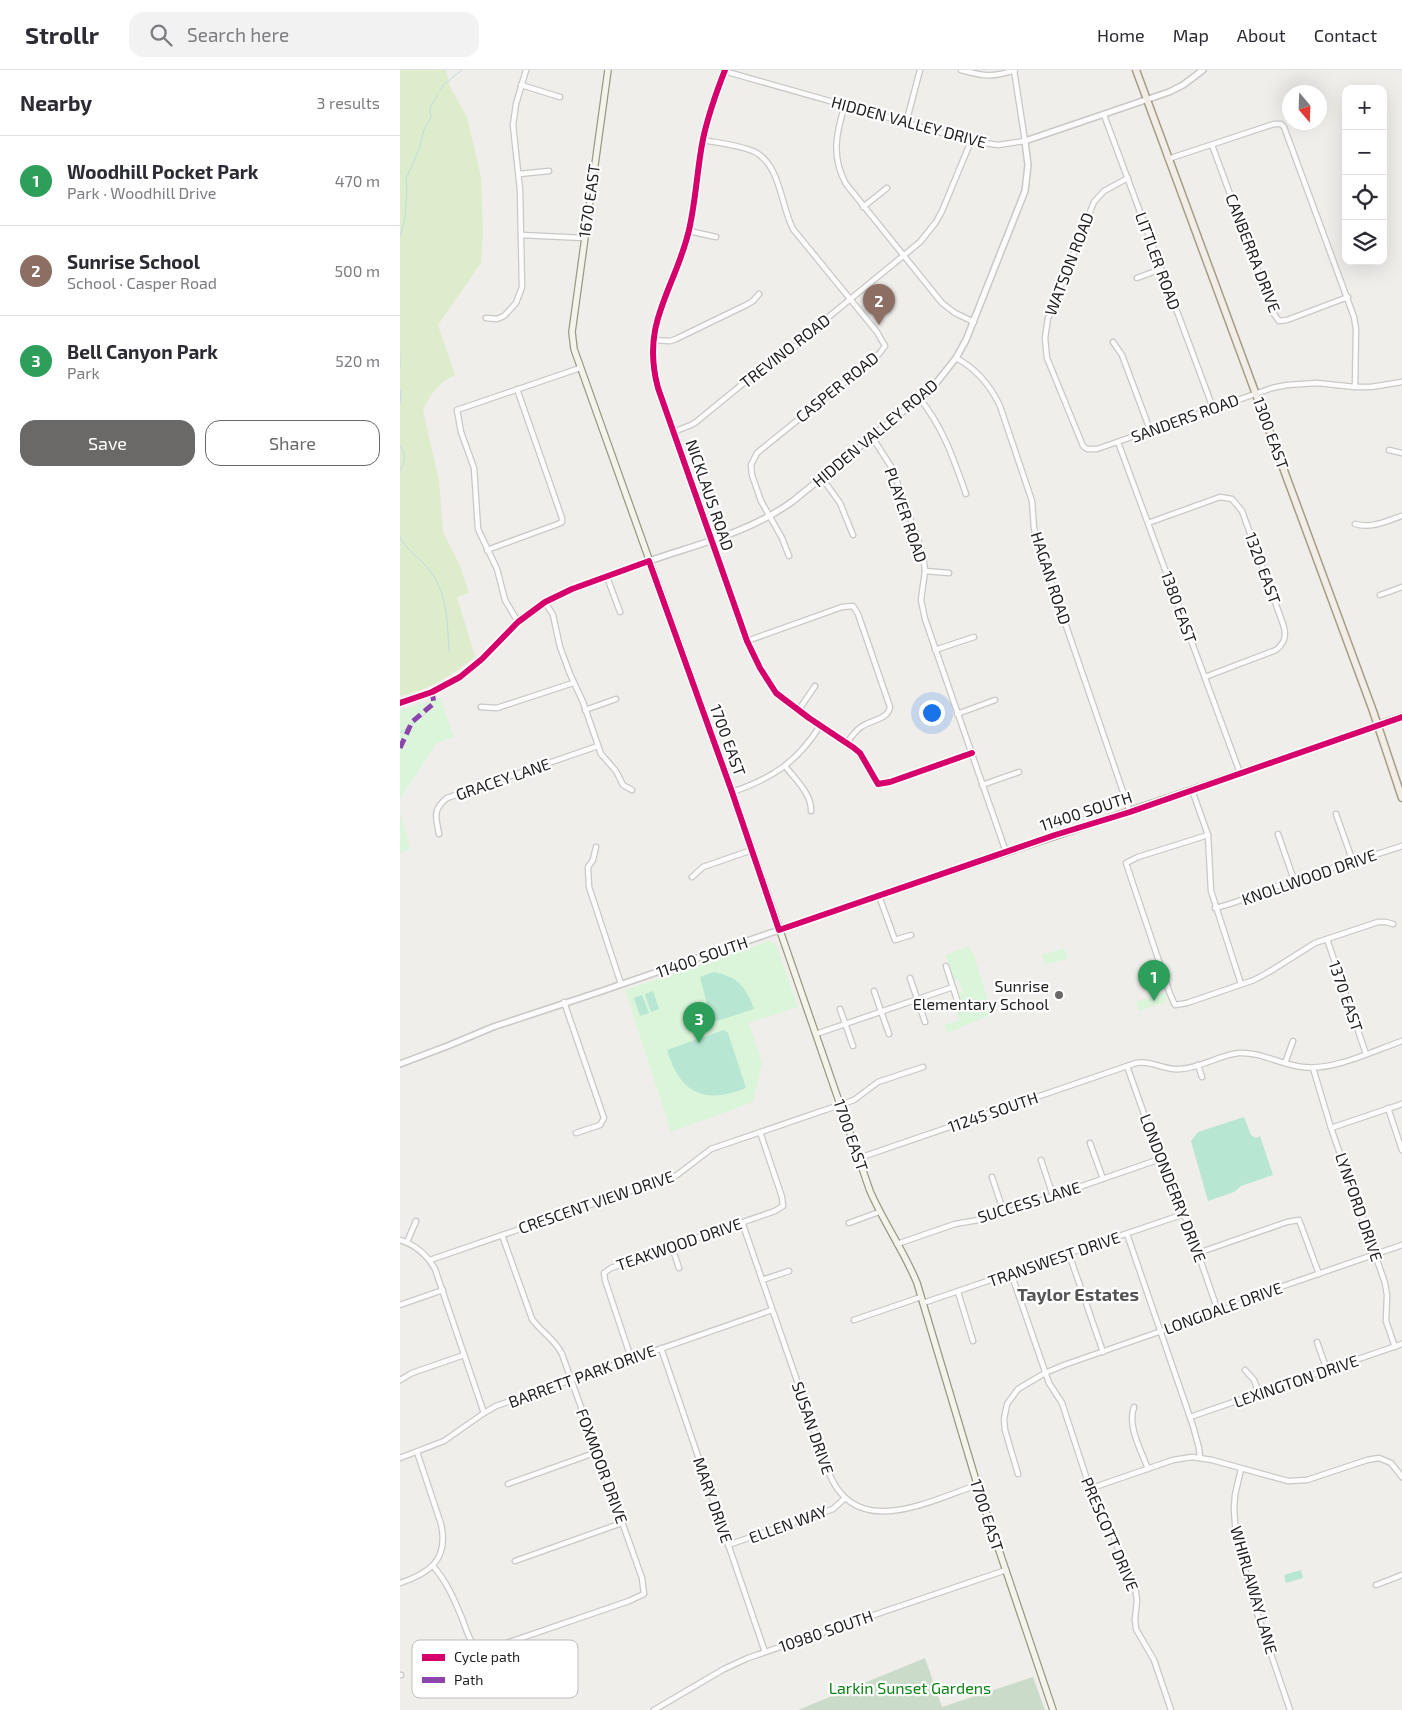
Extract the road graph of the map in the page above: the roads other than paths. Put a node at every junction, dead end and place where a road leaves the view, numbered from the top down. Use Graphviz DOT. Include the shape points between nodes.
graph roads {
  1 [pos="526,70"];
  2 [pos="608,70"];
  3 [pos="724,70"];
  4 [pos="920,70"];
  5 [pos="961,70"];
  6 [pos="1014,70"];
  7 [pos="1136,70"];
  8 [pos="1203,70"];
  9 [pos="522,85"];
  10 [pos="560,97"];
  11 [pos="1146,100"];
  12 [pos="844,105"];
  13 [pos="1104,115"];
  14 [pos="906,123"];
  15 [pos="703,140"];
  16 [pos="971,141"];
  17 [pos="1025,141"];
  18 [pos="1212,145"];
  19 [pos="1168,159"];
  20 [pos="549,171"];
  21 [pos="519,174"];
  22 [pos="1128,178"];
  23 [pos="887,188"];
  24 [pos="863,207"];
  25 [pos="689,231"];
  26 [pos="522,235"];
  27 [pos="716,237"];
  28 [pos="584,238"];
  29 [pos="903,256"];
  30 [pos="1161,269"];
  31 [pos="1137,278"];
  32 [pos="759,294"];
  33 [pos="1348,297"];
  34 [pos="850,300"];
  35 [pos="486,318"];
  36 [pos="974,322"];
  37 [pos="572,332"];
  38 [pos="653,340"];
  39 [pos="1113,342"];
  40 [pos="956,358"];
  41 [pos="580,368"];
  42 [pos="1402,382"];
  43 [pos="1355,388"];
  44 [pos="517,389"];
  45 [pos="1256,392"];
  46 [pos="920,399"];
  47 [pos="1213,408"];
  48 [pos="1150,430"];
  49 [pos="673,432"];
  50 [pos="872,437"];
  51 [pos="1118,442"];
  52 [pos="1087,449"];
  53 [pos="1389,450"];
  54 [pos="1402,453"];
  55 [pos="822,478"];
  56 [pos="966,494"];
  57 [pos="1402,516"];
  58 [pos="770,517"];
  59 [pos="1148,523"];
  60 [pos="1355,524"];
  61 [pos="853,535"];
  62 [pos="712,540"];
  63 [pos="487,550"];
  64 [pos="789,556"];
  65 [pos="649,561"];
  66 [pos="925,571"];
  67 [pos="949,573"];
  68 [pos="607,577"];
  69 [pos="1402,587"];
  70 [pos="1380,595"];
  71 [pos="545,602"];
  72 [pos="620,612"];
  73 [pos="518,622"];
  74 [pos="974,637"];
  75 [pos="747,641"];
  76 [pos="935,650"];
  77 [pos="1205,677"];
  78 [pos="574,683"];
  79 [pos="814,686"];
  80 [pos="616,699"];
  81 [pos="995,700"];
  82 [pos="400,703"];
  83 [pos="481,707"];
  84 [pos="585,710"];
  85 [pos="798,711"];
  86 [pos="958,714"];
  87 [pos="1402,717"];
  88 [pos="1378,725"];
  89 [pos="820,726"];
  90 [pos="847,743"];
  91 [pos="598,746"];
  92 [pos="972,754"];
  93 [pos="785,766"];
  94 [pos="1019,772"];
  95 [pos="1240,773"];
  96 [pos="982,785"];
  97 [pos="632,790"];
  98 [pos="1192,790"];
  99 [pos="732,792"];
  100 [pos="1402,798"];
  101 [pos="811,811"];
  102 [pos="1130,812"];
  103 [pos="1336,814"];
  104 [pos="439,834"];
  105 [pos="1208,834"];
  106 [pos="1278,834"];
  107 [pos="1402,846"];
  108 [pos="596,847"];
  109 [pos="752,850"];
  110 [pos="1006,852"];
  111 [pos="1353,862"];
  112 [pos="692,877"];
  113 [pos="1294,880"];
  114 [pos="879,896"];
  115 [pos="1215,908"];
  116 [pos="1393,924"];
  117 [pos="779,930"];
  118 [pos="911,935"];
  119 [pos="1327,939"];
  120 [pos="946,966"];
  121 [pos="910,978"];
  122 [pos="621,984"];
  123 [pos="1241,984"];
  124 [pos="953,987"];
  125 [pos="874,991"];
  126 [pos="917,1000"];
  127 [pos="564,1002"];
  128 [pos="840,1009"];
  129 [pos="960,1010"];
  130 [pos="881,1012"];
  131 [pos="924,1022"];
  132 [pos="846,1024"];
  133 [pos="816,1034"];
  134 [pos="889,1034"];
  135 [pos="1293,1041"];
  136 [pos="1402,1041"];
  137 [pos="854,1046"];
  138 [pos="1366,1054"];
  139 [pos="1285,1063"];
  140 [pos="400,1064"];
  141 [pos="1198,1065"];
  142 [pos="1127,1066"];
  143 [pos="923,1067"];
  144 [pos="1313,1068"];
  145 [pos="1202,1077"];
  146 [pos="841,1104"];
  147 [pos="1402,1104"];
  148 [pos="1388,1108"];
  149 [pos="1331,1128"];
  150 [pos="760,1132"];
  151 [pos="576,1133"];
  152 [pos="1090,1143"];
  153 [pos="1402,1150"];
  154 [pos="859,1158"];
  155 [pos="1160,1159"];
  156 [pos="1041,1160"];
  157 [pos="992,1177"];
  158 [pos="1103,1179"];
  159 [pos="1053,1196"];
  160 [pos="879,1212"];
  161 [pos="1004,1213"];
  162 [pos="1184,1214"];
  163 [pos="416,1221"];
  164 [pos="742,1222"];
  165 [pos="849,1223"];
  166 [pos="1127,1234"];
  167 [pos="502,1235"];
  168 [pos="400,1240"];
  169 [pos="407,1242"];
  170 [pos="897,1244"];
  171 [pos="1402,1245"];
  172 [pos="672,1247"];
  173 [pos="1198,1253"];
  174 [pos="1069,1254"];
  175 [pos="1375,1254"];
  176 [pos="430,1260"];
  177 [pos="679,1268"];
  178 [pos="789,1271"];
  179 [pos="1011,1273"];
  180 [pos="1319,1274"];
  181 [pos="762,1280"];
  182 [pos="442,1290"];
  183 [pos="958,1292"];
  184 [pos="922,1300"];
  185 [pos="400,1305"];
  186 [pos="772,1310"];
  187 [pos="1218,1311"];
  188 [pos="854,1320"];
  189 [pos="1160,1332"];
  190 [pos="973,1341"];
  191 [pos="1318,1342"];
  192 [pos="1402,1344"];
  193 [pos="1395,1347"];
  194 [pos="661,1348"];
  195 [pos="1103,1352"];
  196 [pos="464,1355"];
  197 [pos="631,1358"];
  198 [pos="1245,1370"];
  199 [pos="1327,1370"];
  200 [pos="1045,1373"];
  201 [pos="571,1379"];
  202 [pos="400,1380"];
  203 [pos="1259,1393"];
  204 [pos="1134,1407"];
  205 [pos="484,1413"];
  206 [pos="1190,1417"];
  207 [pos="417,1452"];
  208 [pos="597,1452"];
  209 [pos="1200,1457"];
  210 [pos="400,1458"];
  211 [pos="1148,1469"];
  212 [pos="1241,1469"];
  213 [pos="1018,1474"];
  214 [pos="1402,1477"];
  215 [pos="508,1484"];
  216 [pos="977,1485"];
  217 [pos="1089,1489"];
  218 [pos="845,1498"];
  219 [pos="622,1523"];
  220 [pos="728,1545"];
  221 [pos="515,1561"];
  222 [pos="432,1566"];
  223 [pos="1006,1570"];
  224 [pos="1402,1575"];
  225 [pos="400,1583"];
  226 [pos="1376,1585"];
  227 [pos="471,1640"];
  228 [pos="515,1640"];
  229 [pos="765,1652"];
  230 [pos="654,1710"];
  231 [pos="1053,1710"];
  232 [pos="1170,1710"];
  233 [pos="1290,1710"];
  1 -- 9 [label="street"];
  2 -- 28 [label="main road, 1670 EAST"];
  3 -- 12 [label="street, HIDDEN VALLEY DRIVE"];
  3 -- 15 [label="street, NICKLAUS ROAD"];
  4 -- 14 [label="street"];
  5 -- 6 [label="street" via="985,76"];
  6 -- 17 [label="street, HIDDEN VALLEY ROAD"];
  7 -- 11 [label="main road, 1300 EAST"];
  8 -- 11 [label="street, HIDDEN VALLEY DRIVE" via="1176,88"];
  9 -- 10 [label="street"];
  9 -- 21 [label="street" via="513,124"];
  11 -- 13 [label="street, HIDDEN VALLEY DRIVE"];
  11 -- 19 [label="main road, 1300 EAST"];
  12 -- 14 [label="street, HIDDEN VALLEY DRIVE"];
  12 -- 24 [label="street" via="836,134 836,159 846,184"];
  13 -- 17 [label="street, HIDDEN VALLEY DRIVE"];
  13 -- 22 [label="street, LITTLER ROAD"];
  14 -- 16 [label="street, HIDDEN VALLEY DRIVE"];
  15 -- 25 [label="street, NICKLAUS ROAD"];
  15 -- 34 [label="street, CASPER ROAD" via="753,152 767,163 793,228"];
  16 -- 17 [label="street, HIDDEN VALLEY DRIVE" via="998,145"];
  16 -- 29 [label="street, TREVINO ROAD" via="936,222"];
  17 -- 36 [label="street, HIDDEN VALLEY ROAD" via="1028,165 1025,191"];
  18 -- 19 [label="street"];
  18 -- 33 [label="street" via="1274,124 1284,127"];
  18 -- 33 [label="street, CANBERRA DRIVE" via="1279,321"];
  19 -- 45 [label="main road, 1300 EAST"];
  20 -- 21 [label="street"];
  21 -- 26 [label="street"];
  22 -- 30 [label="street, LITTLER ROAD"];
  22 -- 52 [label="street, WATSON ROAD" via="1104,191 1094,202 1045,328 1047,358"];
  23 -- 24 [label="street"];
  24 -- 29 [label="street"];
  25 -- 27 [label="street"];
  25 -- 38 [label="street, NICKLAUS ROAD" via="658,315"];
  26 -- 28 [label="street"];
  26 -- 35 [label="street" via="522,278 516,302 504,316"];
  28 -- 37 [label="main road, 1670 EAST"];
  29 -- 34 [label="street, TREVINO ROAD"];
  29 -- 36 [label="street" via="942,303"];
  30 -- 31 [label="street"];
  30 -- 47 [label="street, LITTLER ROAD"];
  32 -- 38 [label="street" via="746,305 682,337 670,341"];
  33 -- 43 [label="street" via="1356,329"];
  34 -- 49 [label="street, TREVINO ROAD" via="790,351 756,373 696,422"];
  34 -- 58 [label="street, CASPER ROAD" via="885,346 754,456 750,465 752,475"];
  36 -- 40 [label="street, HIDDEN VALLEY ROAD"];
  37 -- 41 [label="main road, 1700 EAST"];
  38 -- 49 [label="street, NICKLAUS ROAD" via="656,378"];
  39 -- 48 [label="street" via="1122,355"];
  40 -- 46 [label="street, HIDDEN VALLEY ROAD"];
  40 -- 102 [label="street, HAGAN ROAD" via="976,371 1000,406 1032,500 1038,544"];
  41 -- 44 [label="street"];
  41 -- 65 [label="main road, 1700 EAST"];
  42 -- 43 [label="street, SANDERS ROAD"];
  43 -- 45 [label="street, SANDERS ROAD" via="1302,384"];
  44 -- 63 [label="street" via="457,410 474,468 478,529"];
  44 -- 63 [label="street" via="562,522"];
  45 -- 47 [label="street, SANDERS ROAD"];
  45 -- 88 [label="main road, 1300 EAST"];
  46 -- 50 [label="street, HIDDEN VALLEY ROAD"];
  46 -- 56 [label="street" via="947,440"];
  47 -- 48 [label="street, SANDERS ROAD"];
  48 -- 51 [label="street, SANDERS ROAD"];
  49 -- 62 [label="street, NICKLAUS ROAD"];
  50 -- 55 [label="street, HIDDEN VALLEY ROAD"];
  50 -- 66 [label="street, PLAYER ROAD" via="886,456 897,480"];
  51 -- 52 [label="street, SANDERS ROAD"];
  51 -- 59 [label="street, 1380 EAST"];
  53 -- 54 [label="street"];
  55 -- 58 [label="street, HIDDEN VALLEY ROAD"];
  55 -- 61 [label="street" via="840,503"];
  57 -- 60 [label="street" via="1372,526"];
  58 -- 62 [label="street, HIDDEN VALLEY ROAD"];
  58 -- 64 [label="street"];
  59 -- 77 [label="street, 1380 EAST"];
  59 -- 77 [label="street, 1320 EAST" via="1212,499 1226,498 1236,502 1284,624 1282,645 1272,652"];
  62 -- 65 [label="street, HIDDEN VALLEY ROAD"];
  62 -- 75 [label="street, NICKLAUS ROAD"];
  63 -- 73 [label="street" via="508,606"];
  65 -- 68 [label="main road"];
  65 -- 99 [label="main road, 1700 EAST"];
  66 -- 67 [label="street"];
  66 -- 76 [label="street, PLAYER ROAD" via="922,610"];
  68 -- 71 [label="main road"];
  68 -- 72 [label="street"];
  69 -- 70 [label="street"];
  71 -- 73 [label="main road"];
  71 -- 78 [label="street" via="553,615 560,647"];
  73 -- 82 [label="main road" via="466,673 442,688"];
  74 -- 76 [label="street"];
  75 -- 85 [label="street, NICKLAUS ROAD" via="776,693"];
  75 -- 90 [label="street" via="853,606 890,707 885,716 863,726"];
  76 -- 86 [label="street, PLAYER ROAD"];
  77 -- 95 [label="street, 1380 EAST"];
  78 -- 83 [label="street" via="496,708"];
  78 -- 84 [label="street"];
  79 -- 85 [label="street"];
  80 -- 84 [label="street"];
  81 -- 86 [label="street"];
  84 -- 91 [label="street"];
  85 -- 89 [label="street, NICKLAUS ROAD"];
  86 -- 92 [label="street, PLAYER ROAD"];
  87 -- 88 [label="main road, 11400 SOUTH"];
  88 -- 95 [label="main road, 11400 SOUTH"];
  88 -- 100 [label="main road, 1300 EAST"];
  89 -- 90 [label="street, NICKLAUS ROAD"];
  89 -- 93 [label="street" via="801,752"];
  90 -- 92 [label="street, NICKLAUS ROAD" via="860,753 878,784"];
  91 -- 97 [label="street" via="623,785"];
  91 -- 104 [label="street, GRACEY LANE" via="447,798 436,813"];
  92 -- 96 [label="street, PLAYER ROAD"];
  93 -- 99 [label="street" via="765,779"];
  93 -- 101 [label="street" via="808,796"];
  94 -- 96 [label="street"];
  95 -- 98 [label="main road, 11400 SOUTH"];
  96 -- 110 [label="street, PLAYER ROAD"];
  98 -- 102 [label="main road, 11400 SOUTH"];
  98 -- 105 [label="street"];
  99 -- 109 [label="main road, 1700 EAST"];
  102 -- 110 [label="main road, 11400 SOUTH"];
  103 -- 111 [label="street"];
  105 -- 115 [label="street" via="1210,884"];
  105 -- 123 [label="street" via="1126,863 1175,1005"];
  106 -- 113 [label="street"];
  107 -- 111 [label="street, KNOLLWOOD DRIVE"];
  108 -- 122 [label="street" via="588,867 589,887"];
  109 -- 112 [label="street" via="702,867"];
  109 -- 117 [label="main road, 1700 EAST"];
  110 -- 114 [label="main road, 11400 SOUTH"];
  111 -- 113 [label="street, KNOLLWOOD DRIVE"];
  113 -- 115 [label="street, KNOLLWOOD DRIVE"];
  114 -- 117 [label="main road, 11400 SOUTH"];
  114 -- 118 [label="street" via="895,940"];
  115 -- 123 [label="street"];
  116 -- 119 [label="street" via="1378,922"];
  117 -- 122 [label="street, 11400 SOUTH"];
  117 -- 133 [label="main road, 1700 EAST"];
  119 -- 123 [label="street" via="1262,976"];
  119 -- 138 [label="street, 1370 EAST"];
  120 -- 124 [label="street"];
  121 -- 126 [label="street"];
  122 -- 127 [label="street, 11400 SOUTH"];
  124 -- 126 [label="street"];
  124 -- 129 [label="street"];
  125 -- 130 [label="street"];
  126 -- 130 [label="street"];
  126 -- 131 [label="street"];
  127 -- 140 [label="street, 11400 SOUTH"];
  127 -- 151 [label="street" via="604,1118 600,1125"];
  128 -- 132 [label="street"];
  130 -- 132 [label="street"];
  130 -- 134 [label="street"];
  132 -- 133 [label="street"];
  132 -- 137 [label="street"];
  133 -- 146 [label="main road, 1700 EAST"];
  135 -- 139 [label="street"];
  136 -- 138 [label="street"];
  138 -- 144 [label="street"];
  139 -- 141 [label="street, 11245 SOUTH" via="1241,1053"];
  139 -- 144 [label="street, 11245 SOUTH"];
  141 -- 142 [label="street, 11245 SOUTH" via="1177,1070 1148,1062"];
  141 -- 145 [label="street"];
  142 -- 154 [label="street, 11245 SOUTH"];
  142 -- 155 [label="street, LONDONDERRY DRIVE"];
  143 -- 146 [label="street, CRESCENT VIEW DRIVE" via="878,1082 854,1100"];
  144 -- 149 [label="street, LYNFORD DRIVE"];
  146 -- 150 [label="street, CRESCENT VIEW DRIVE"];
  146 -- 154 [label="main road, 1700 EAST"];
  147 -- 148 [label="street"];
  148 -- 149 [label="street"];
  148 -- 153 [label="street"];
  149 -- 175 [label="street, LYNFORD DRIVE"];
  150 -- 164 [label="street, TEAKWOOD DRIVE" via="783,1206"];
  150 -- 167 [label="street, CRESCENT VIEW DRIVE" via="711,1149 677,1175"];
  152 -- 158 [label="street"];
  154 -- 160 [label="main road, 1700 EAST"];
  155 -- 158 [label="street, SUCCESS LANE"];
  155 -- 162 [label="street, LONDONDERRY DRIVE"];
  156 -- 159 [label="street"];
  157 -- 161 [label="street"];
  158 -- 159 [label="street, SUCCESS LANE"];
  159 -- 161 [label="street, SUCCESS LANE"];
  160 -- 165 [label="street"];
  160 -- 170 [label="main road, 1700 EAST"];
  161 -- 170 [label="street, SUCCESS LANE" via="955,1224"];
  162 -- 166 [label="street, TRANSWEST DRIVE"];
  162 -- 173 [label="street, LONDONDERRY DRIVE"];
  163 -- 169 [label="street"];
  164 -- 172 [label="street, TEAKWOOD DRIVE"];
  164 -- 181 [label="street, SUSAN DRIVE"];
  166 -- 174 [label="street, TRANSWEST DRIVE"];
  166 -- 189 [label="street"];
  167 -- 176 [label="street, CRESCENT VIEW DRIVE"];
  167 -- 201 [label="street, FOXMOOR DRIVE" via="532,1319 558,1346"];
  168 -- 169 [label="street"];
  169 -- 176 [label="street"];
  170 -- 184 [label="main road, 1700 EAST" via="912,1270"];
  171 -- 175 [label="street, LONGDALE DRIVE"];
  172 -- 177 [label="street"];
  172 -- 197 [label="street, TEAKWOOD DRIVE" via="604,1273"];
  173 -- 180 [label="street" via="1299,1220"];
  173 -- 187 [label="street, LONDONDERRY DRIVE"];
  174 -- 179 [label="street, TRANSWEST DRIVE"];
  174 -- 195 [label="street"];
  175 -- 180 [label="street, LONGDALE DRIVE"];
  175 -- 193 [label="street, LYNFORD DRIVE" via="1386,1289 1386,1321"];
  176 -- 182 [label="street"];
  178 -- 181 [label="street"];
  179 -- 183 [label="street, TRANSWEST DRIVE"];
  179 -- 200 [label="street, PRESCOTT DRIVE"];
  180 -- 187 [label="street, LONGDALE DRIVE"];
  181 -- 186 [label="street, SUSAN DRIVE"];
  182 -- 185 [label="street"];
  182 -- 196 [label="street"];
  183 -- 184 [label="street, TRANSWEST DRIVE"];
  183 -- 190 [label="street"];
  184 -- 188 [label="street, TRANSWEST DRIVE"];
  184 -- 216 [label="main road, 1700 EAST"];
  186 -- 194 [label="street, BARRETT PARK DRIVE"];
  186 -- 218 [label="street, SUSAN DRIVE" via="828,1473"];
  187 -- 189 [label="street, LONGDALE DRIVE"];
  189 -- 195 [label="street, LONGDALE DRIVE"];
  189 -- 206 [label="street"];
  191 -- 199 [label="street"];
  192 -- 193 [label="street, LEXINGTON DRIVE"];
  193 -- 199 [label="street, LEXINGTON DRIVE"];
  194 -- 197 [label="street, BARRETT PARK DRIVE"];
  194 -- 220 [label="street, MARY DRIVE"];
  195 -- 200 [label="street, LONGDALE DRIVE"];
  196 -- 202 [label="street"];
  196 -- 205 [label="street"];
  197 -- 201 [label="street, BARRETT PARK DRIVE"];
  198 -- 203 [label="street"];
  199 -- 203 [label="street, LEXINGTON DRIVE"];
  200 -- 213 [label="street, LONGDALE DRIVE" via="1018,1389 1005,1411 1005,1430"];
  200 -- 217 [label="street, PRESCOTT DRIVE" via="1062,1403"];
  201 -- 205 [label="street, BARRETT PARK DRIVE"];
  201 -- 208 [label="street, FOXMOOR DRIVE"];
  203 -- 206 [label="street, LEXINGTON DRIVE"];
  204 -- 211 [label="street" via="1132,1425"];
  205 -- 207 [label="street, BARRETT PARK DRIVE" via="444,1441"];
  206 -- 209 [label="street"];
  207 -- 210 [label="street, BARRETT PARK DRIVE"];
  207 -- 222 [label="street" via="444,1535 443,1546"];
  208 -- 215 [label="street"];
  208 -- 219 [label="street, FOXMOOR DRIVE"];
  209 -- 211 [label="street" via="1173,1460"];
  209 -- 212 [label="street"];
  211 -- 217 [label="street"];
  212 -- 214 [label="street" via="1278,1480 1298,1481 1379,1458 1392,1463"];
  212 -- 233 [label="street, WHIRLAWAY LANE" via="1235,1495 1236,1537 1257,1613"];
  216 -- 218 [label="street, SUSAN DRIVE" via="892,1512 866,1510"];
  216 -- 223 [label="main road, 1700 EAST"];
  217 -- 232 [label="street, PRESCOTT DRIVE" via="1135,1584 1136,1629 1154,1660"];
  218 -- 220 [label="street, ELLEN WAY" via="833,1509"];
  219 -- 221 [label="street"];
  219 -- 228 [label="street, FOXMOOR DRIVE" via="642,1578 644,1594"];
  220 -- 229 [label="street, MARY DRIVE"];
  222 -- 225 [label="street" via="421,1576"];
  222 -- 227 [label="street, FOXMOOR DRIVE" via="446,1582"];
  223 -- 229 [label="street, 10980 SOUTH"];
  223 -- 231 [label="main road, 1700 EAST"];
  224 -- 226 [label="street"];
  229 -- 230 [label="street, 10980 SOUTH" via="724,1669"];
}
